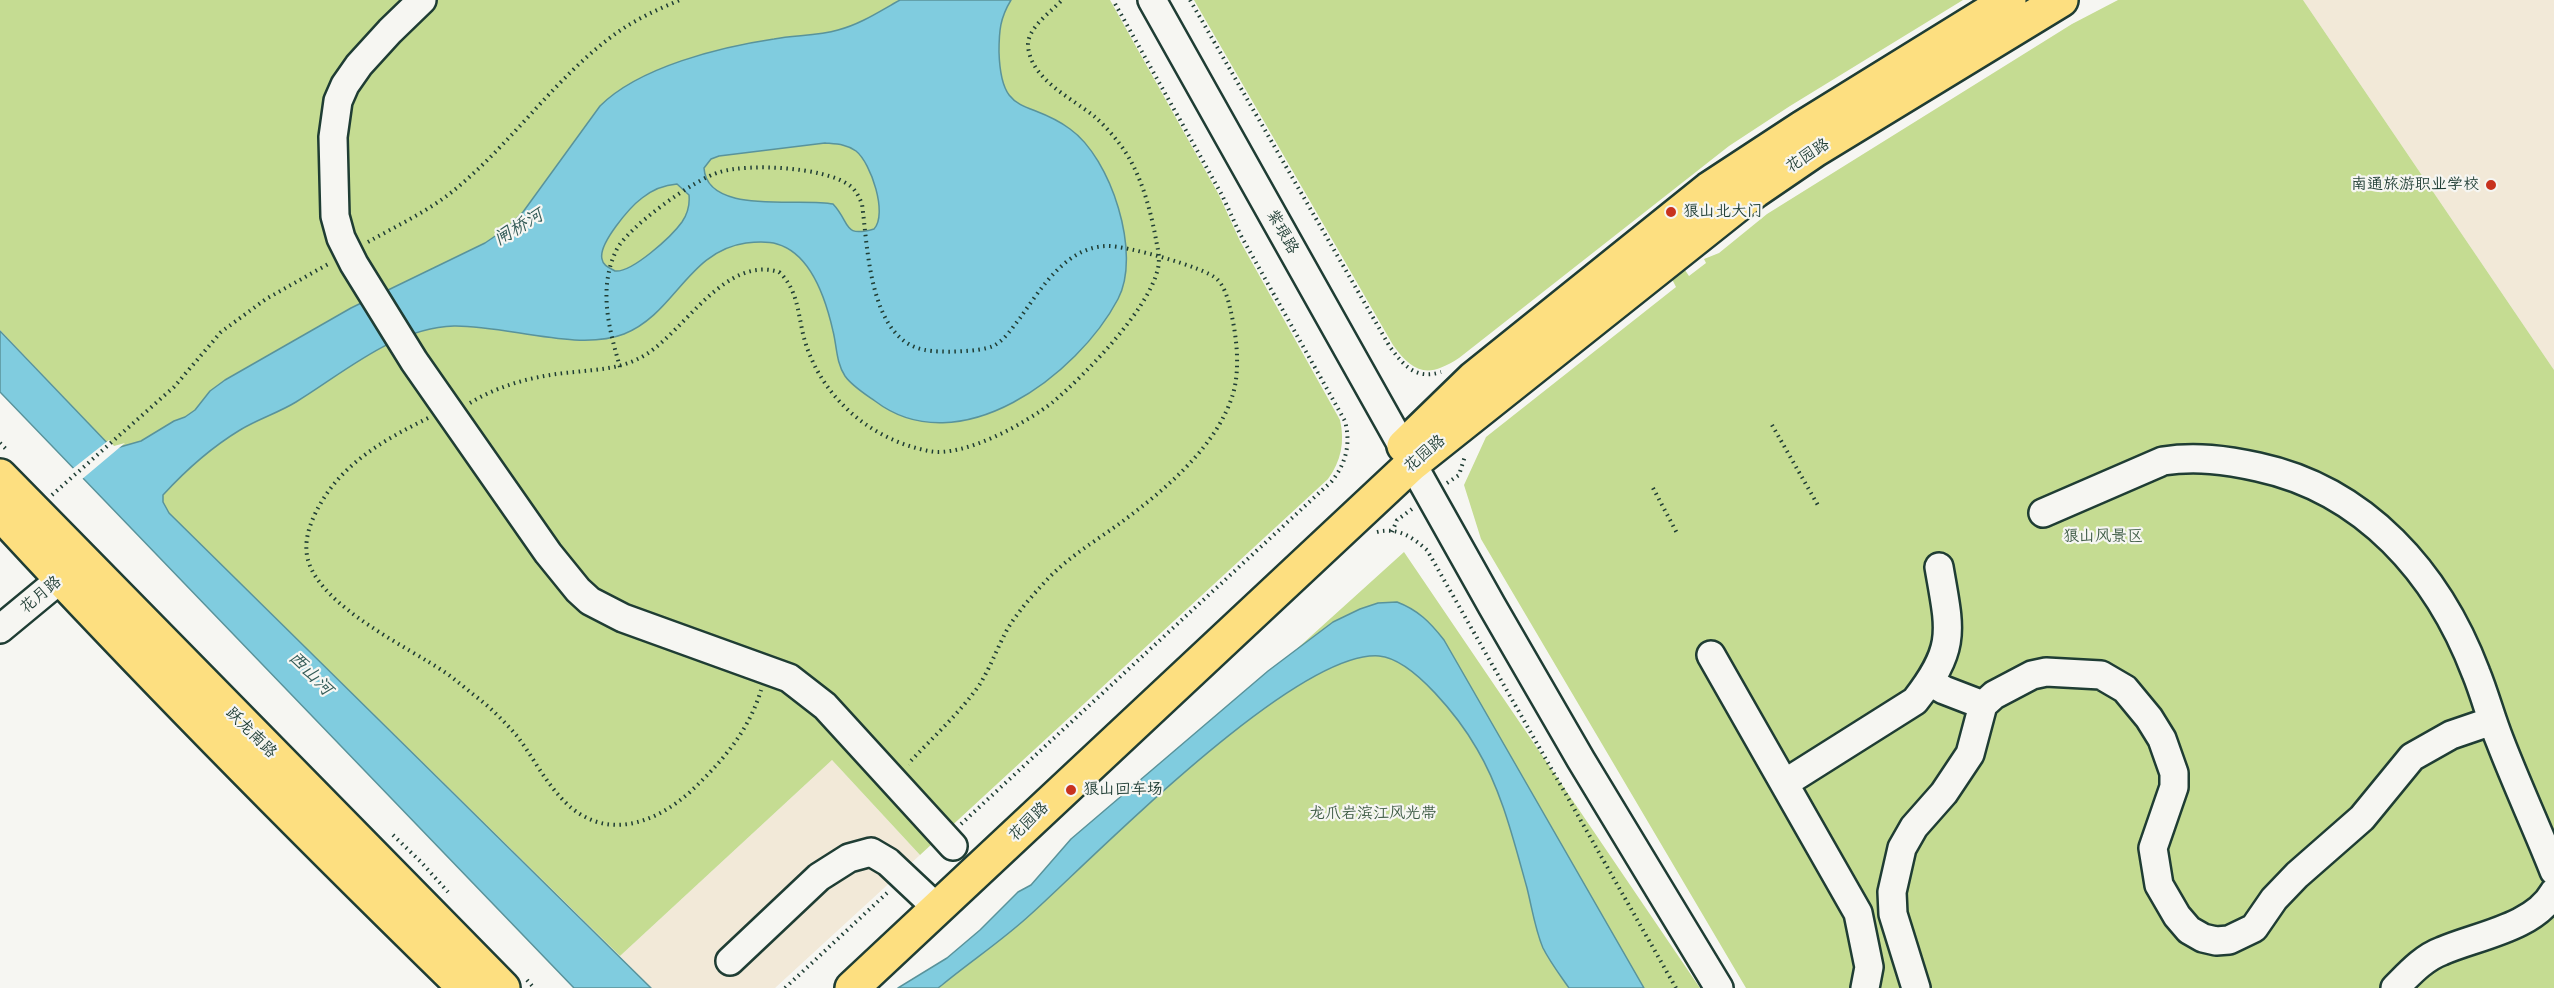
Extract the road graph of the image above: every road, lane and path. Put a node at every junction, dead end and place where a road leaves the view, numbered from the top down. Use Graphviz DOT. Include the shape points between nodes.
graph roads {
  1 [pos="422,0"];
  2 [pos="680,0"];
  3 [pos="1062,0"];
  4 [pos="1113,0"];
  5 [pos="1152,0"];
  6 [pos="1190,0"];
  7 [pos="2009,0"];
  8 [pos="2061,0"];
  9 [pos="1158,256"];
  10 [pos="353,262"];
  11 [pos="620,367"];
  12 [pos="1446,371"];
  13 [pos="449,411"];
  14 [pos="1772,425"];
  15 [pos="1407,456"];
  16 [pos="0,476"];
  17 [pos="1653,488"];
  18 [pos="51,495"];
  19 [pos="1819,507"];
  20 [pos="0,513"];
  21 [pos="2043,513"];
  22 [pos="1372,534"];
  23 [pos="1678,535"];
  24 [pos="1939,567"];
  25 [pos="71,570"];
  26 [pos="0,629"];
  27 [pos="1712,655"];
  28 [pos="768,669"];
  29 [pos="1930,682"];
  30 [pos="1983,705"];
  31 [pos="2492,721"];
  32 [pos="894,780"];
  33 [pos="1785,783"];
  34 [pos="956,837"];
  35 [pos="2554,871"];
  36 [pos="889,891"];
  37 [pos="2554,892"];
  38 [pos="932,903"];
  39 [pos="730,961"];
  40 [pos="465,988"];
  41 [pos="503,988"];
  42 [pos="784,988"];
  43 [pos="837,988"];
  44 [pos="852,988"];
  45 [pos="1676,988"];
  46 [pos="1719,988"];
  47 [pos="1865,988"];
  48 [pos="1916,988"];
  49 [pos="2395,988"];
  1 -- 10 [label="street" via="359,65 338,101 333,136 335,216"];
  2 -- 10 [label="path" via="649,13 610,38 475,172"];
  3 -- 9 [label="path" via="1029,38 1032,58 1045,79 1096,118 1128,155 1150,214"];
  4 -- 34 [label="path" via="1345,421 1348,447 1332,481"];
  5 -- 15 [label="street, 紫琅路"];
  6 -- 12 [label="path" via="1390,347 1412,371 1433,375"];
  7 -- 15 [label="main road, 花园路" via="1709,189 1474,378"];
  8 -- 15 [label="main road, 花园路" via="1815,150 1755,191"];
  9 -- 11 [label="path" via="1157,273 1142,301 1071,386 1011,427 948,452 900,443 847,410 824,383 810,357 790,285 771,269 750,272 728,282 713,292 659,347"];
  9 -- 11 [label="path" via="1109,246 1081,251 1071,257 1009,334 993,346 926,350 900,339 882,311 859,196 850,186 821,173 801,170 734,169 711,175 676,196 619,245 606,294 608,323"];
  9 -- 32 [label="path" via="1210,274 1227,296 1236,373 1226,413 1194,457 1161,491 1044,582 1007,630 979,685"];
  10 -- 13 [label="street"];
  10 -- 18 [label="path" via="266,299 221,332 185,375"];
  11 -- 13 [label="path" via="532,378 491,391"];
  13 -- 28 [label="street" via="548,554 590,601 623,618"];
  13 -- 28 [label="path" via="367,452 343,473 315,513 307,539 308,559 317,577 345,607 446,673 496,714 572,807 599,821 622,824 643,822 667,810 717,765 745,729 756,709"];
  14 -- 19 [label="path"];
  15 -- 38 [label="main road, 花园路" via="1306,538 967,863"];
  15 -- 46 [label="street, 紫琅路" via="1575,750"];
  16 -- 25 [label="main road, 跃龙南路"];
  17 -- 23 [label="path"];
  20 -- 25 [label="main road, 跃龙南路"];
  21 -- 31 [label="street" via="2163,460 2179,458 2229,461 2306,481 2339,497 2367,518 2402,549 2428,582 2463,643"];
  22 -- 45 [label="path" via="1405,533 1427,550"];
  24 -- 29 [label="street" via="1948,636 1944,658"];
  25 -- 26 [label="street, 花月路"];
  25 -- 40 [label="main road, 跃龙南路" via="331,858"];
  25 -- 41 [label="main road, 跃龙南路"];
  27 -- 33 [label="street"];
  28 -- 32 [label="street" via="789,678 825,706"];
  29 -- 30 [label="street"];
  29 -- 33 [label="street" via="1915,701"];
  30 -- 31 [label="street" via="2032,675 2046,672 2101,675 2125,689 2162,739 2174,773 2168,809 2153,848 2159,885 2190,930 2216,941 2236,938 2254,928 2285,888 2362,818 2412,757 2451,735"];
  30 -- 48 [label="street" via="1970,754 1902,848 1892,892 1893,914"];
  31 -- 35 [label="street"];
  32 -- 34 [label="street"];
  33 -- 47 [label="street" via="1858,913 1869,967"];
  36 -- 42 [label="path"];
  37 -- 49 [label="street" via="2550,900 2509,928 2440,951"];
  38 -- 39 [label="street" via="888,862 871,852 849,858 819,877"];
  38 -- 43 [label="main road, 花园路"];
  38 -- 44 [label="main road, 花园路"];
}
